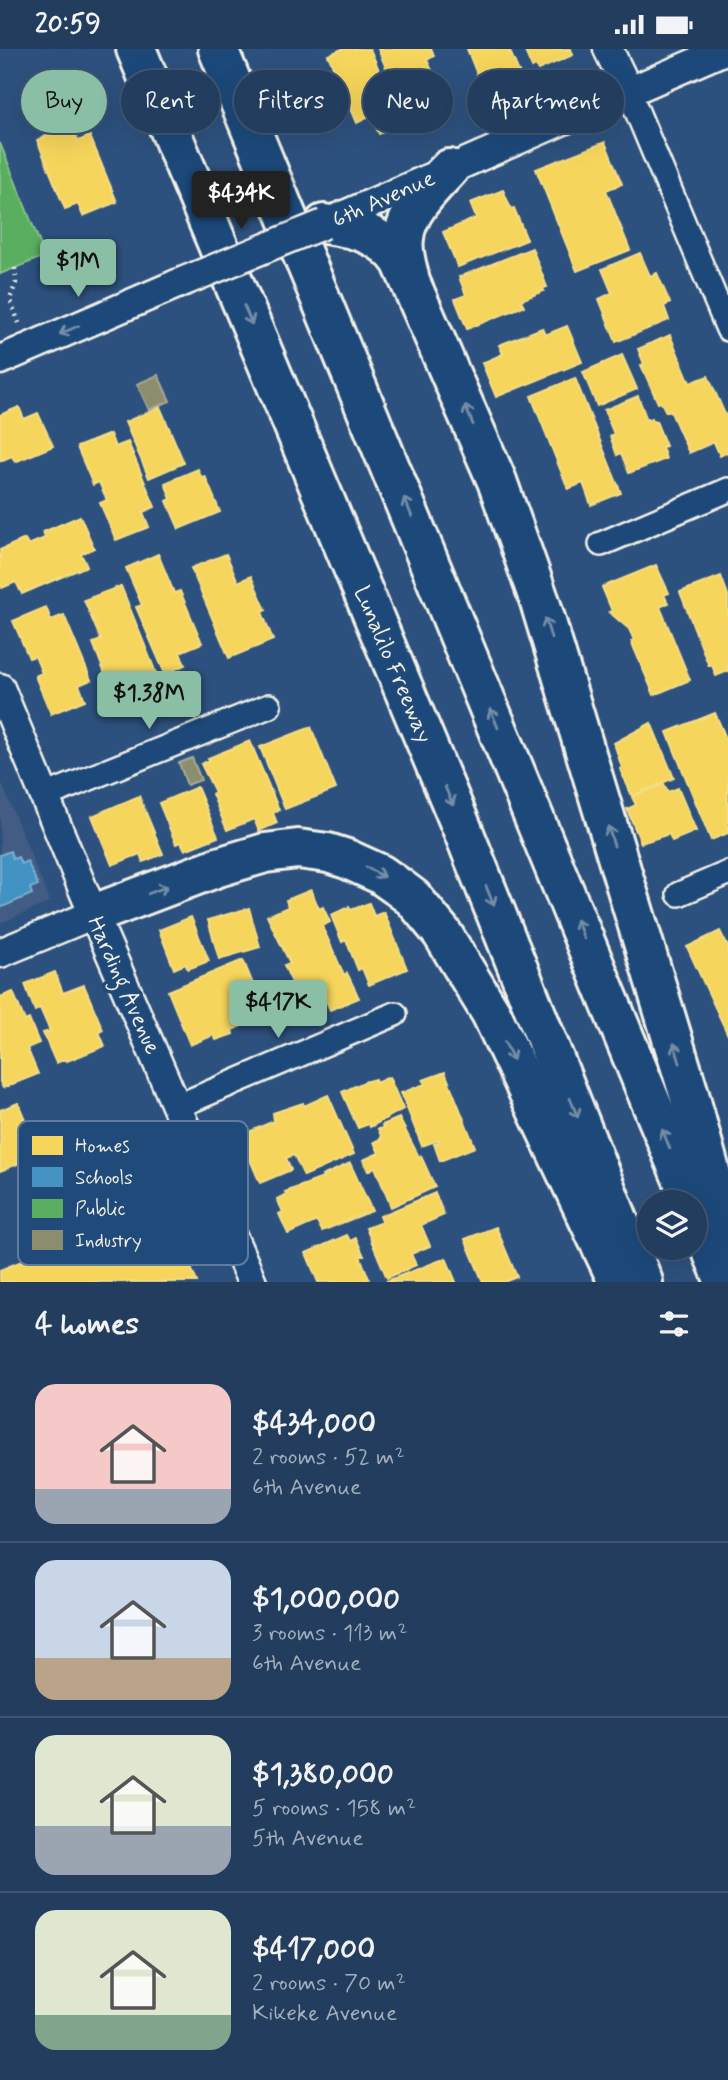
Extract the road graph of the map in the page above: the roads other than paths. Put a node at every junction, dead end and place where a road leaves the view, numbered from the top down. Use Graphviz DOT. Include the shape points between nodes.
graph roads {
  1 [pos="136,49"];
  2 [pos="218,49"];
  3 [pos="608,49"];
  4 [pos="727,49"];
  5 [pos="628,90"];
  6 [pos="449,169"];
  7 [pos="324,224"];
  8 [pos="409,276"];
  9 [pos="728,329"];
  10 [pos="0,360"];
  11 [pos="728,490"];
  12 [pos="601,544"];
  13 [pos="0,688"];
  14 [pos="269,706"];
  15 [pos="45,796"];
  16 [pos="728,873"];
  17 [pos="679,894"];
  18 [pos="94,914"];
  19 [pos="0,953"];
  20 [pos="395,1014"];
  21 [pos="178,1106"];
  22 [pos="184,1121"];
  23 [pos="687,1190"];
  24 [pos="728,1237"];
  25 [pos="707,1238"];
  26 [pos="245,1265"];
  27 [pos="252,1282"];
  28 [pos="618,1282"];
  29 [pos="643,1282"];
  30 [pos="725,1282"];
  1 -- 29 [label="highway, Lunalilo Freeway, one-way" via="464,833"];
  23 -- 2 [label="highway, one-way"];
  3 -- 5 [label="street"];
  4 -- 5 [label="street, 6th Avenue"];
  5 -- 6 [label="street, 6th Avenue"];
  5 -- 9 [label="street"];
  6 -- 7 [label="street, 6th Avenue"];
  6 -- 8 [label="highway" via="406,229"];
  7 -- 8 [label="highway" via="378,238 397,255"];
  7 -- 10 [label="street, 6th Avenue, one-way, bridge"];
  24 -- 8 [label="highway, one-way" via="540,602 497,481"];
  11 -- 12 [label="street"];
  13 -- 15 [label="street, Harding Avenue"];
  14 -- 15 [label="street"];
  15 -- 18 [label="street, Harding Avenue"];
  16 -- 17 [label="street"];
  18 -- 19 [label="street"];
  18 -- 21 [label="street, Harding Avenue"];
  18 -- 28 [label="highway, one-way" via="265,853 298,849 328,853 380,874 420,906 442,933 491,1013"];
  20 -- 21 [label="street"];
  21 -- 22 [label="street, Harding Avenue"];
  25 -- 30 [label="highway"];
  26 -- 27 [label="street, Harding Avenue"];
}
